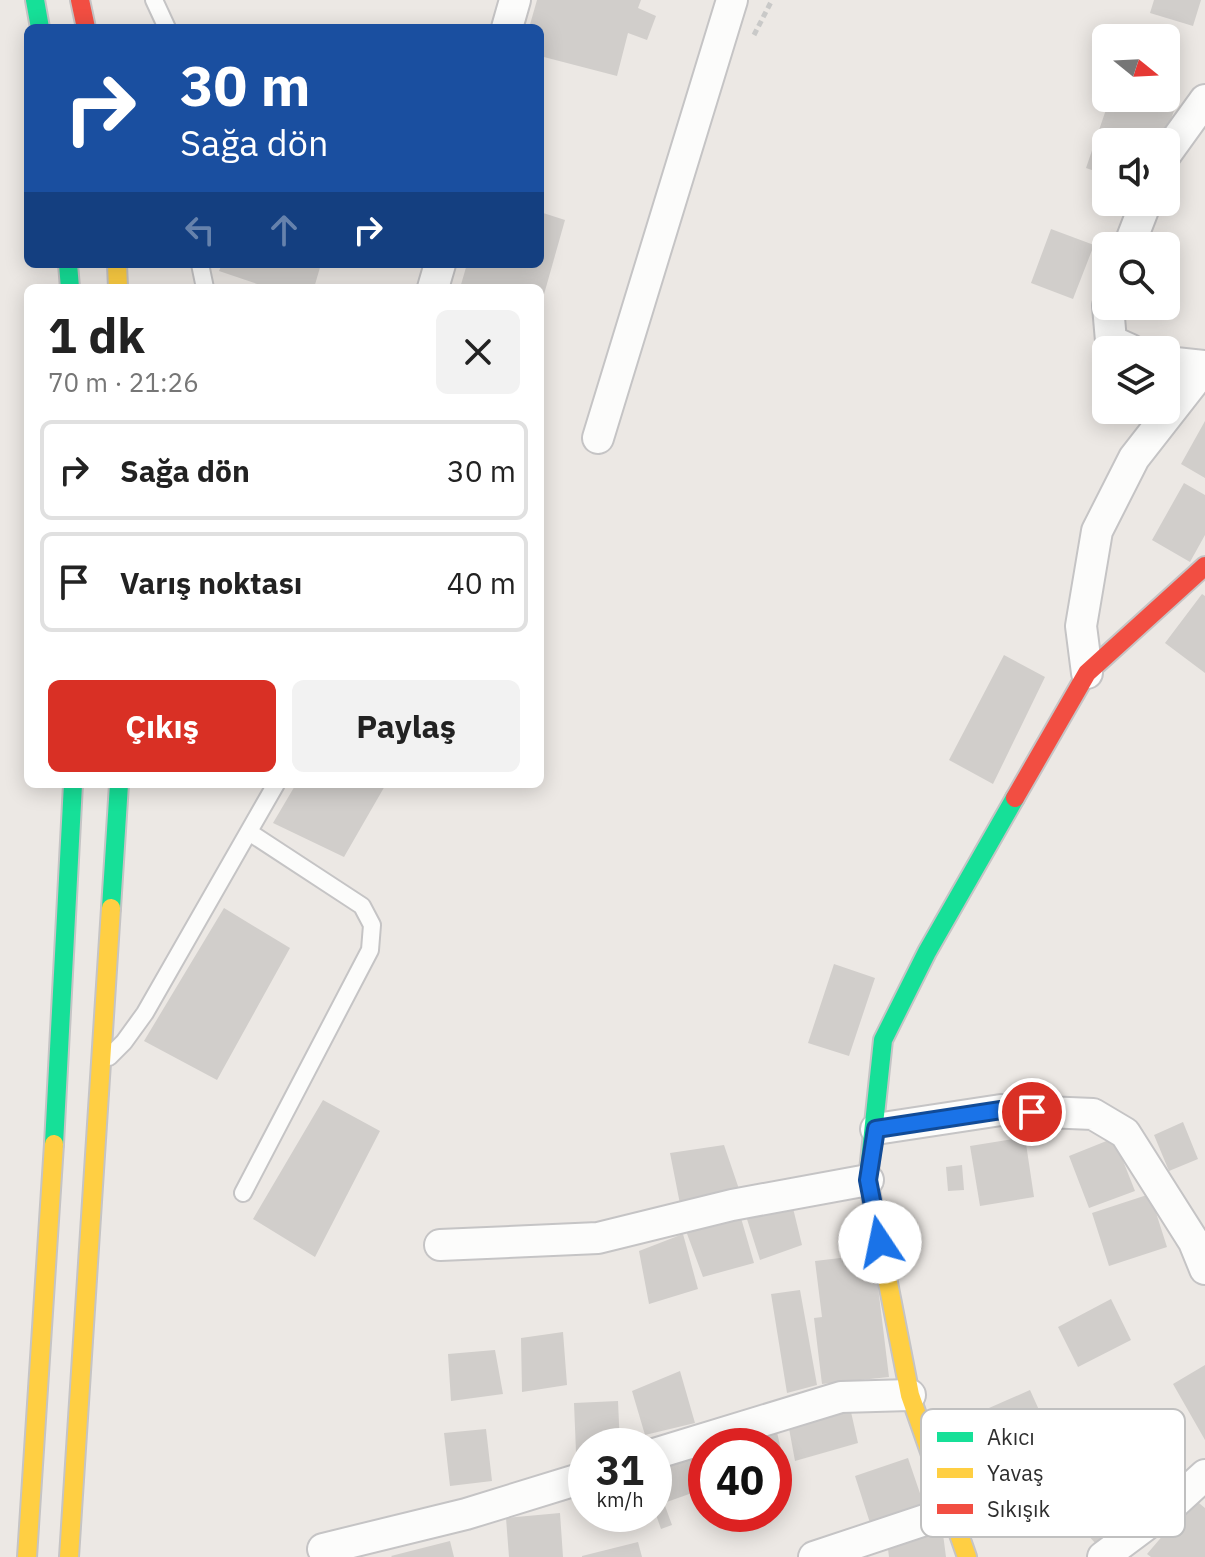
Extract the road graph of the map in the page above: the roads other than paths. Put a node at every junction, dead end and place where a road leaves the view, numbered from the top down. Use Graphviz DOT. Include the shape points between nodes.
graph roads {
  1 [pos="35,0"];
  2 [pos="80,0"];
  3 [pos="154,0"];
  4 [pos="515,0"];
  5 [pos="732,0"];
  6 [pos="39,24"];
  7 [pos="85,24"];
  8 [pos="165,24"];
  9 [pos="508,24"];
  10 [pos="1205,100"];
  11 [pos="1180,135"];
  12 [pos="1180,363"];
  13 [pos="1205,366"];
  14 [pos="598,438"];
  15 [pos="1205,566"];
  16 [pos="1087,673"];
  17 [pos="73,788"];
  18 [pos="119,788"];
  19 [pos="274,788"];
  20 [pos="249,832"];
  21 [pos="102,1063"];
  22 [pos="876,1129"];
  23 [pos="868,1180"];
  24 [pos="243,1193"];
  25 [pos="440,1245"];
  26 [pos="1205,1269"];
  27 [pos="910,1395"];
  28 [pos="921,1428"];
  29 [pos="672,1449"];
  30 [pos="1205,1475"];
  31 [pos="568,1483"];
  32 [pos="1185,1493"];
  33 [pos="921,1521"];
  34 [pos="959,1537"];
  35 [pos="1130,1537"];
  36 [pos="323,1549"];
  37 [pos="27,1557"];
  38 [pos="69,1557"];
  39 [pos="814,1557"];
  40 [pos="967,1557"];
  41 [pos="1103,1557"];
  1 -- 6 [label="main road"];
  2 -- 7 [label="main road"];
  3 -- 8 [label="lane"];
  4 -- 9 [label="street"];
  5 -- 14 [label="street"];
  10 -- 11 [label="street"];
  12 -- 13 [label="street"];
  13 -- 16 [label="street" via="1134,458 1097,531 1081,626"];
  15 -- 16 [label="main road"];
  16 -- 22 [label="main road" via="927,952 883,1040"];
  17 -- 37 [label="main road"];
  18 -- 21 [label="main road"];
  19 -- 20 [label="lane"];
  20 -- 21 [label="lane" via="145,1013"];
  20 -- 24 [label="lane" via="362,906 372,925 370,950"];
  21 -- 38 [label="main road"];
  22 -- 23 [label="main road"];
  22 -- 26 [label="street" via="1001,1110 1093,1114 1125,1133 1194,1242"];
  23 -- 25 [label="street" via="732,1205 598,1238"];
  23 -- 27 [label="main road"];
  27 -- 28 [label="main road"];
  27 -- 29 [label="street" via="841,1397"];
  30 -- 32 [label="street"];
  31 -- 36 [label="street"];
  33 -- 39 [label="street"];
  34 -- 40 [label="main road"];
  35 -- 41 [label="street"];
}
